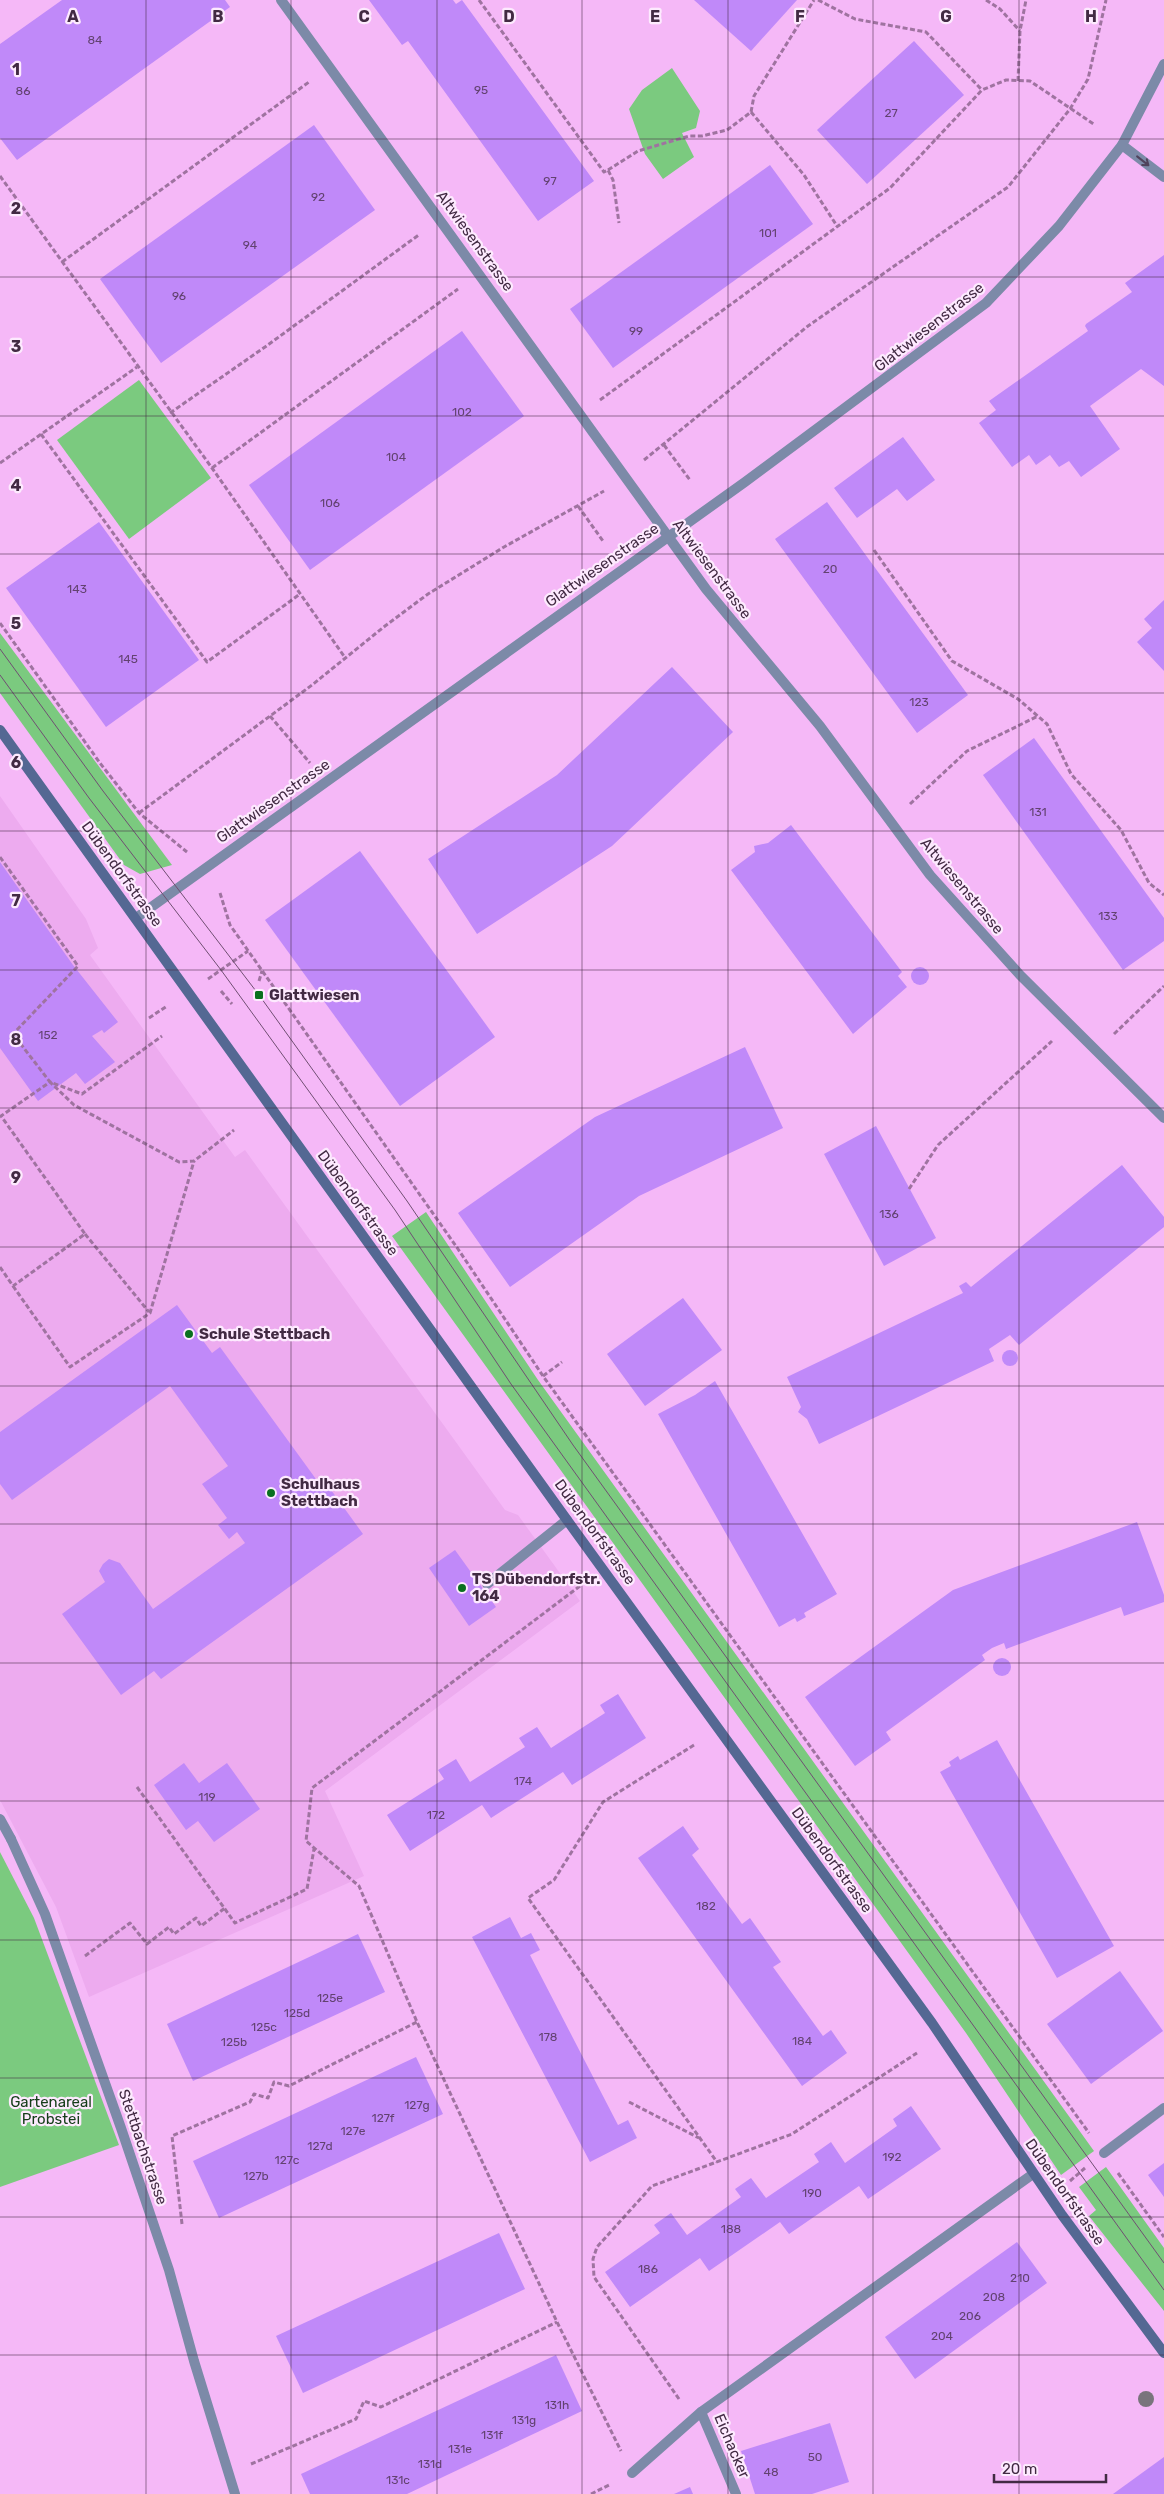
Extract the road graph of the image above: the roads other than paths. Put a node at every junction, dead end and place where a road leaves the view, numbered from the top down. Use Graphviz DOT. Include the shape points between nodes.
graph roads {
  1 [pos="281,0"];
  2 [pos="1164,64"];
  3 [pos="1122,145"];
  4 [pos="1164,177"];
  5 [pos="668,536"];
  6 [pos="0,730"];
  7 [pos="136,918"];
  8 [pos="1164,1118"];
  9 [pos="567,1520"];
  10 [pos="487,1584"];
  11 [pos="0,1818"];
  12 [pos="1164,2108"];
  13 [pos="1104,2154"];
  14 [pos="1033,2174"];
  15 [pos="1164,2353"];
  16 [pos="702,2412"];
  17 [pos="632,2473"];
  18 [pos="235,2494"];
  19 [pos="736,2494"];
  1 -- 5 [label="street, Altwiesenstrasse"];
  2 -- 3 [label="street, Glattwiesenstrasse"];
  3 -- 4 [label="street, one-way"];
  3 -- 5 [label="street, Glattwiesenstrasse" via="1059,226 986,303"];
  5 -- 7 [label="street, Glattwiesenstrasse"];
  5 -- 8 [label="street, Altwiesenstrasse" via="729,618 820,726 930,875 1020,976"];
  6 -- 7 [label="street, Dübendorfstrasse"];
  7 -- 9 [label="street, Dübendorfstrasse"];
  9 -- 10 [label="street"];
  9 -- 14 [label="street, Dübendorfstrasse" via="932,2023"];
  11 -- 18 [label="street, Stettbachstrasse" via="45,1914 121,2128 169,2270"];
  12 -- 13 [label="street"];
  14 -- 15 [label="street, Dübendorfstrasse"];
  14 -- 16 [label="street"];
  16 -- 17 [label="street, Eichacker"];
  16 -- 19 [label="street, Eichacker"];
}
